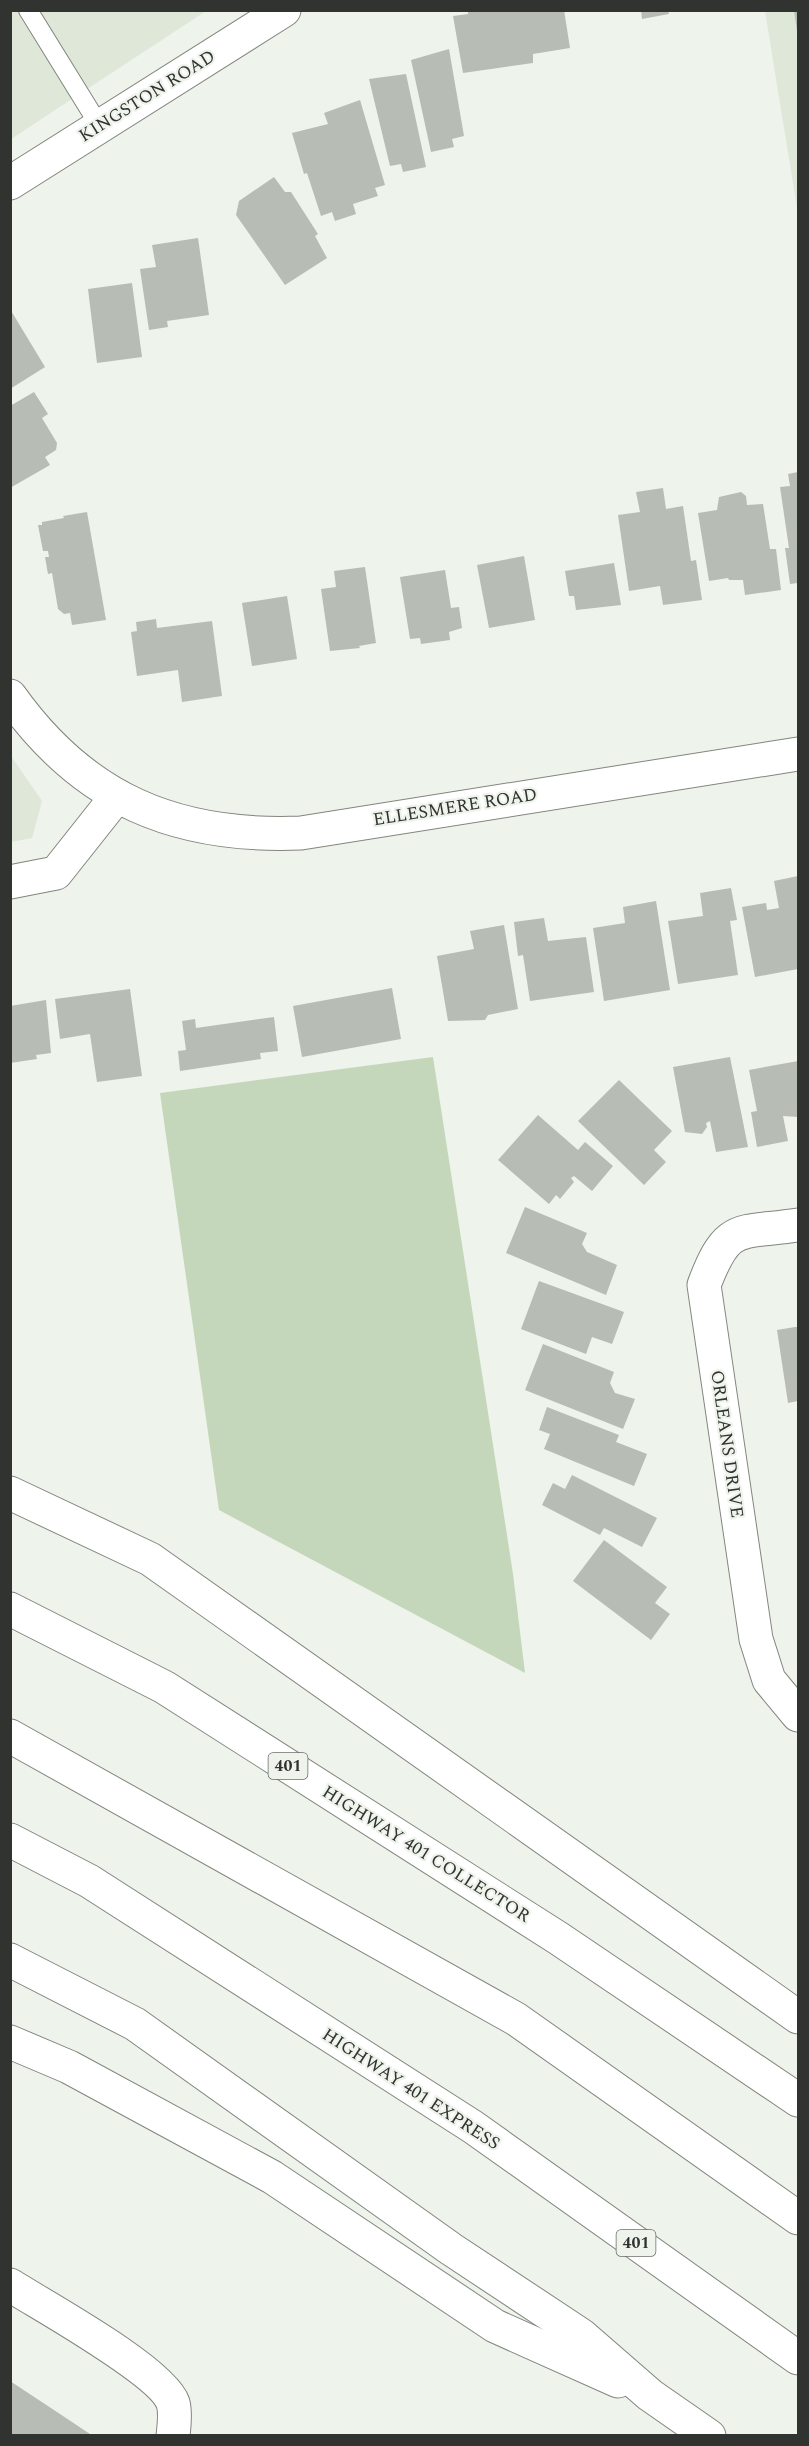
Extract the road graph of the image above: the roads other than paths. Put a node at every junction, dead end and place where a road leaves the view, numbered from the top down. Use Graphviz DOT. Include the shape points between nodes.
graph roads {
  1 [pos="28,10"];
  2 [pos="284,10"];
  3 [pos="99,125"];
  4 [pos="10,183"];
  5 [pos="10,696"];
  6 [pos="798,754"];
  7 [pos="117,796"];
  8 [pos="10,882"];
  9 [pos="798,1225"];
  10 [pos="10,1493"];
  11 [pos="10,1609"];
  12 [pos="798,1715"];
  13 [pos="10,1736"];
  14 [pos="10,1840"];
  15 [pos="10,1960"];
  16 [pos="798,2017"];
  17 [pos="10,2042"];
  18 [pos="798,2100"];
  19 [pos="798,2218"];
  20 [pos="10,2284"];
  21 [pos="798,2358"];
  22 [pos="650,2395"];
  23 [pos="173,2436"];
  24 [pos="709,2436"];
  1 -- 3 [label="lane"];
  2 -- 3 [label="main road, KINGSTON ROAD"];
  3 -- 4 [label="main road, KINGSTON ROAD"];
  5 -- 7 [label="main road, ELLESMERE ROAD" via="53,747"];
  6 -- 7 [label="main road, ELLESMERE ROAD" via="301,832 219,831 149,813"];
  7 -- 8 [label="main road" via="56,873"];
  9 -- 12 [label="main road, ORLEANS DRIVE" via="735,1234 722,1245 704,1286 756,1639 769,1680"];
  10 -- 16 [label="main road" via="150,1559"];
  11 -- 18 [label="main road, HIGHWAY 401 COLLECTOR / 401" via="164,1687 558,1938"];
  13 -- 19 [label="main road" via="516,2019"];
  14 -- 21 [label="main road, HIGHWAY 401 EXPRESS / 401" via="89,1881 473,2127"];
  15 -- 22 [label="main road" via="135,2024 581,2335"];
  17 -- 22 [label="main road" via="69,2067 272,2177 495,2326"];
  20 -- 23 [label="main road" via="141,2369 162,2387 172,2403"];
  22 -- 24 [label="main road"];
}
